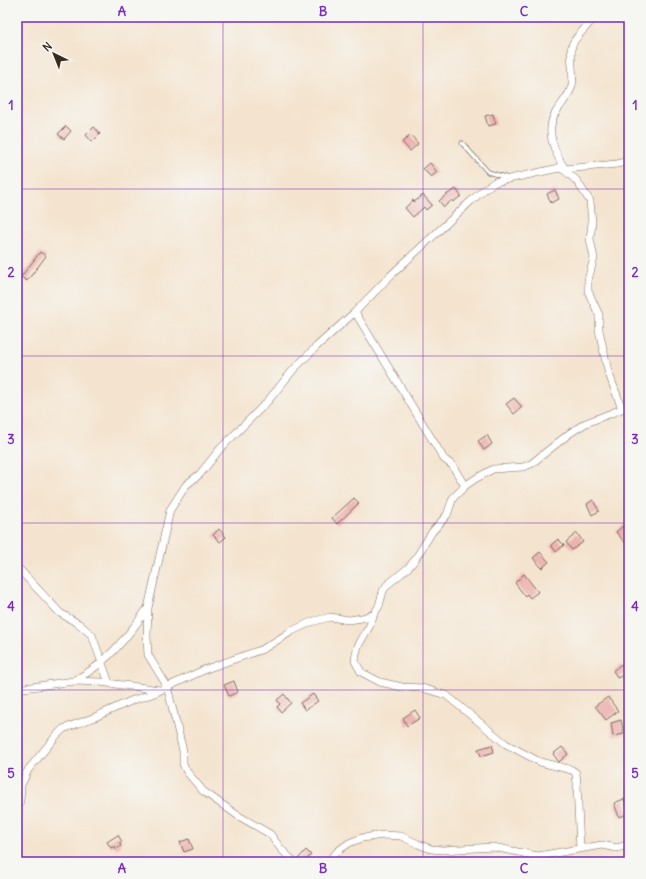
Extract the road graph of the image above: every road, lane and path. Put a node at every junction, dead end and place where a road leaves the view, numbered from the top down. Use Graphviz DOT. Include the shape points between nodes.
graph roads {
  1 [pos="594,17"];
  2 [pos="462,143"];
  3 [pos="629,161"];
  4 [pos="565,170"];
  5 [pos="510,179"];
  6 [pos="355,312"];
  7 [pos="629,403"];
  8 [pos="622,409"];
  9 [pos="465,486"];
  10 [pos="17,567"];
  11 [pos="148,608"];
  12 [pos="374,614"];
  13 [pos="101,662"];
  14 [pos="74,681"];
  15 [pos="108,684"];
  16 [pos="167,686"];
  17 [pos="17,689"];
  18 [pos="160,690"];
  19 [pos="17,808"];
  20 [pos="629,846"];
  21 [pos="580,849"];
  22 [pos="294,862"];
  23 [pos="327,862"];
  1 -- 4 [label="street" via="573,44 572,86 552,122 553,145"];
  2 -- 5 [label="lane" via="488,172"];
  3 -- 4 [label="street"];
  4 -- 5 [label="street" via="559,168"];
  4 -- 8 [label="street" via="576,180 590,201 590,239 594,258 588,291 600,315 599,330 608,371"];
  5 -- 6 [label="street" via="495,182 486,188 390,276"];
  6 -- 9 [label="street" via="444,459 452,465"];
  6 -- 11 [label="street" via="316,346 200,474 186,485 170,510"];
  7 -- 8 [label="street"];
  8 -- 9 [label="street" via="586,423 531,464 493,469"];
  9 -- 12 [label="street" via="453,498 447,515 432,532 414,561 387,584"];
  10 -- 13 [label="street" via="60,614 92,634"];
  11 -- 13 [label="street" via="115,650"];
  11 -- 16 [label="street" via="148,655"];
  12 -- 16 [label="street" via="349,620 330,617 316,620 263,649"];
  12 -- 21 [label="street" via="356,654 355,661 361,672 380,682 422,688 446,695 506,744 540,762 576,773"];
  13 -- 14 [label="street"];
  13 -- 15 [label="street"];
  14 -- 15 [label="street"];
  14 -- 17 [label="street"];
  15 -- 18 [label="street"];
  16 -- 18 [label="street"];
  16 -- 22 [label="street" via="183,751 183,764 187,772 203,791 270,834"];
  18 -- 19 [label="street" via="63,729 28,770 21,785"];
  20 -- 21 [label="street" via="616,848 602,845"];
  21 -- 23 [label="street" via="538,856 493,846 443,850 431,849 401,836 383,835 349,843"];
}
